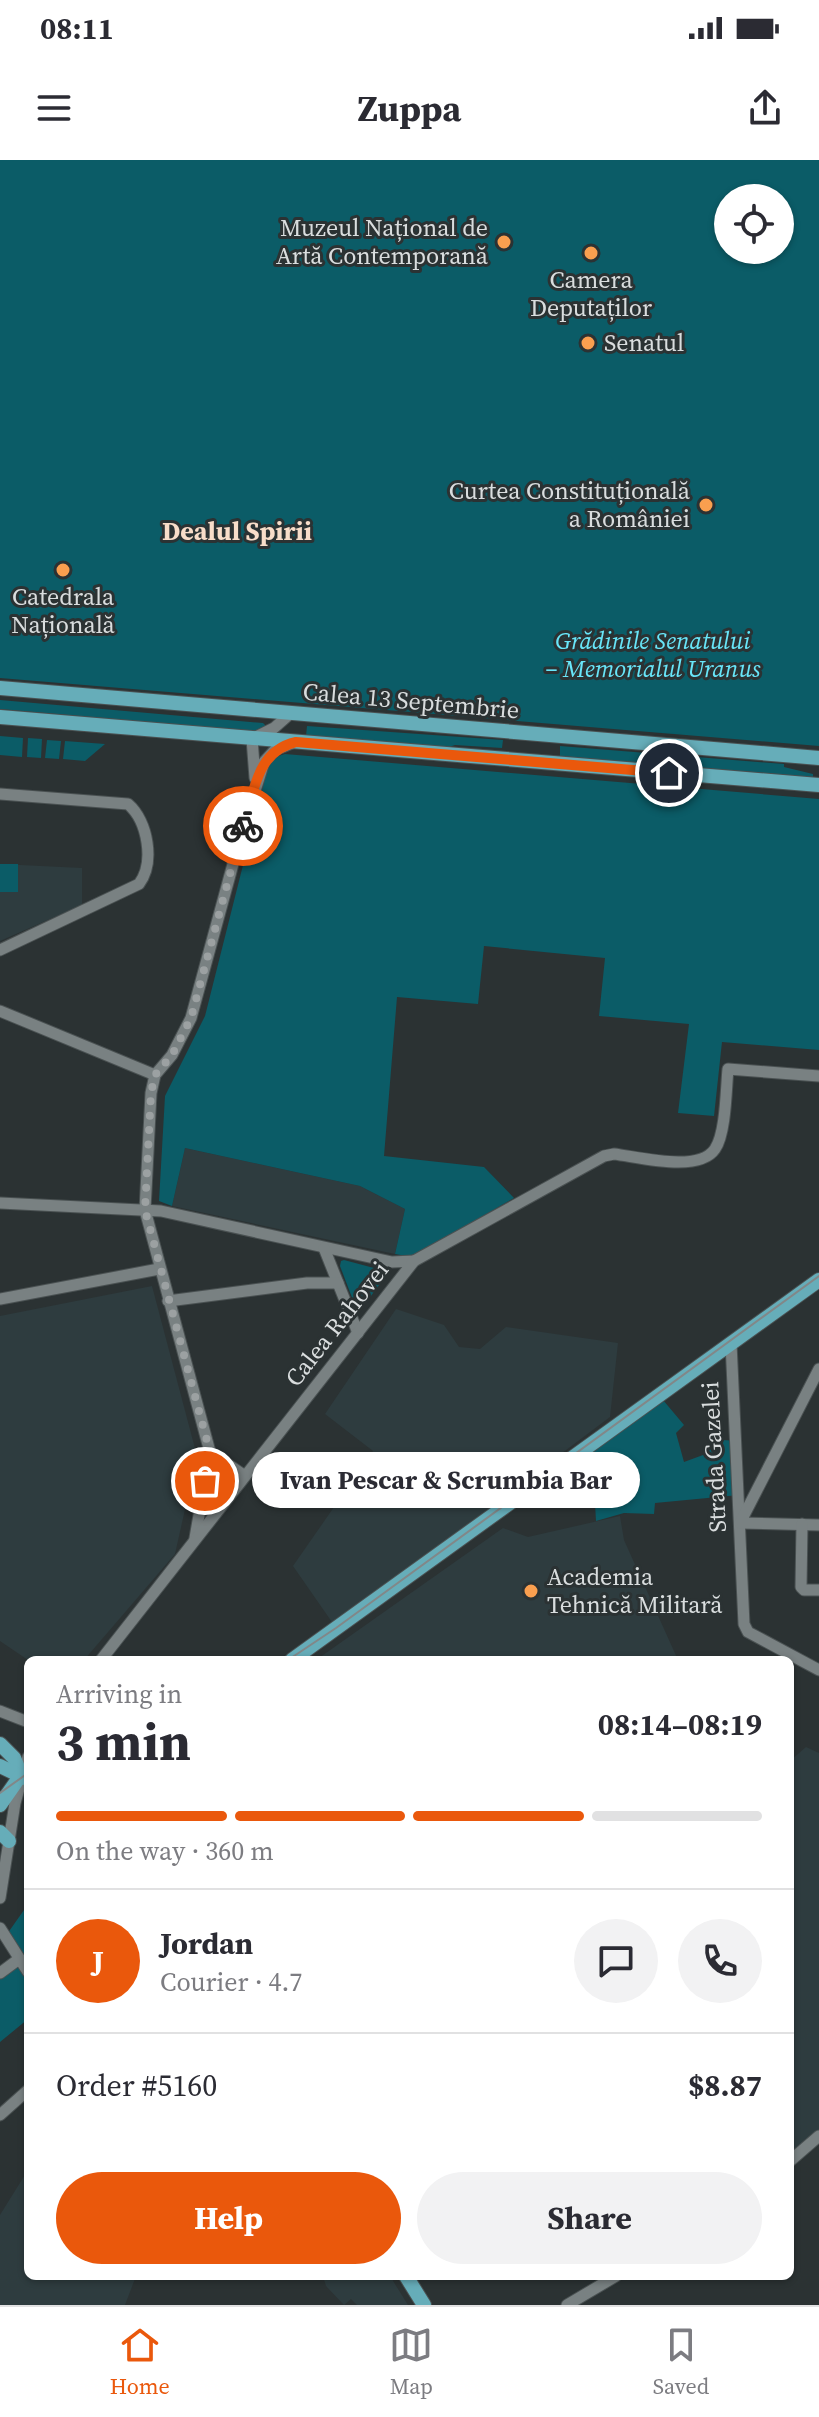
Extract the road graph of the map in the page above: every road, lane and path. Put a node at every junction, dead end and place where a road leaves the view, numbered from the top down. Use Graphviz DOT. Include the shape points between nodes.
graph roads {
  1 [pos="0,688"];
  2 [pos="291,713"];
  3 [pos="0,717"];
  4 [pos="507,731"];
  5 [pos="546,735"];
  6 [pos="252,739"];
  7 [pos="296,742"];
  8 [pos="819,758"];
  9 [pos="505,760"];
  10 [pos="544,762"];
  11 [pos="819,785"];
  12 [pos="255,787"];
  13 [pos="0,794"];
  14 [pos="0,950"];
  15 [pos="0,1011"];
  16 [pos="155,1075"];
  17 [pos="819,1076"];
  18 [pos="0,1203"];
  19 [pos="145,1210"];
  20 [pos="324,1248"];
  21 [pos="414,1261"];
  22 [pos="159,1269"];
  23 [pos="819,1280"];
  24 [pos="338,1283"];
  25 [pos="0,1299"];
  26 [pos="168,1301"];
  27 [pos="358,1333"];
  28 [pos="731,1343"];
  29 [pos="819,1369"];
  30 [pos="210,1452"];
  31 [pos="245,1476"];
  32 [pos="740,1523"];
  33 [pos="802,1524"];
  34 [pos="819,1525"];
  35 [pos="195,1539"];
  36 [pos="819,1590"];
  37 [pos="104,1656"];
  38 [pos="298,1656"];
  39 [pos="793,1656"];
  40 [pos="794,1657"];
  41 [pos="819,1670"];
  42 [pos="0,1711"];
  43 [pos="24,1720"];
  44 [pos="0,1744"];
  45 [pos="0,1766"];
  46 [pos="24,1772"];
  47 [pos="24,1774"];
  48 [pos="24,1776"];
  49 [pos="24,1777"];
  50 [pos="24,1781"];
  51 [pos="0,1782"];
  52 [pos="0,1805"];
  53 [pos="4,1837"];
  54 [pos="0,1898"];
  55 [pos="0,1928"];
  56 [pos="19,1959"];
  57 [pos="24,1966"];
  58 [pos="0,1973"];
  59 [pos="24,2094"];
  60 [pos="0,2115"];
  61 [pos="819,2136"];
  62 [pos="794,2158"];
  63 [pos="408,2280"];
  64 [pos="609,2280"];
  65 [pos="424,2305"];
  66 [pos="567,2305"];
  1 -- 2 [label="main road, Calea 13 Septembrie"];
  2 -- 4 [label="main road, Calea 13 Septembrie"];
  2 -- 6 [label="street"];
  3 -- 6 [label="main road, Calea 13 Septembrie"];
  4 -- 5 [label="main road, Calea 13 Septembrie"];
  4 -- 9 [label="main road"];
  5 -- 8 [label="main road, Calea 13 Septembrie"];
  5 -- 10 [label="main road"];
  6 -- 7 [label="main road, Calea 13 Septembrie"];
  6 -- 12 [label="street"];
  7 -- 9 [label="main road, Calea 13 Septembrie"];
  7 -- 12 [label="street" via="270,753"];
  9 -- 10 [label="main road, Calea 13 Septembrie"];
  10 -- 11 [label="main road, Calea 13 Septembrie"];
  12 -- 16 [label="street" via="191,1018"];
  13 -- 14 [label="street" via="128,804 141,820 148,868 139,884"];
  15 -- 16 [label="street"];
  16 -- 19 [label="street"];
  17 -- 21 [label="street, Calea Rahovei" via="728,1069 719,1137 706,1158 686,1163 604,1156"];
  18 -- 19 [label="street"];
  19 -- 20 [label="street"];
  19 -- 22 [label="street"];
  20 -- 21 [label="street" via="392,1262"];
  20 -- 24 [label="street"];
  21 -- 27 [label="street, Calea Rahovei"];
  22 -- 25 [label="street"];
  22 -- 26 [label="street"];
  23 -- 28 [label="main road"];
  24 -- 26 [label="street"];
  24 -- 27 [label="street"];
  26 -- 30 [label="street"];
  27 -- 31 [label="street, Calea Rahovei"];
  28 -- 32 [label="street, Strada Gazelei"];
  28 -- 38 [label="main road"];
  29 -- 32 [label="street"];
  30 -- 31 [label="street"];
  30 -- 35 [label="street"];
  31 -- 35 [label="street, Calea Rahovei"];
  32 -- 33 [label="street"];
  32 -- 39 [label="street, Strada Gazelei" via="744,1624 748,1632"];
  33 -- 34 [label="street"];
  33 -- 36 [label="street" via="801,1587"];
  35 -- 37 [label="street, Calea Rahovei"];
  40 -- 41 [label="street, Strada Gazelei"];
  42 -- 43 [label="street"];
  44 -- 46 [label="main road"];
  45 -- 47 [label="main road"];
  48 -- 51 [label="main road"];
  49 -- 52 [label="main road"];
  50 -- 53 [label="street"];
  53 -- 54 [label="street"];
  55 -- 56 [label="street"];
  56 -- 57 [label="street"];
  56 -- 58 [label="street"];
  59 -- 60 [label="street"];
  61 -- 62 [label="street"];
  63 -- 65 [label="main road"];
  64 -- 66 [label="street"];
}
